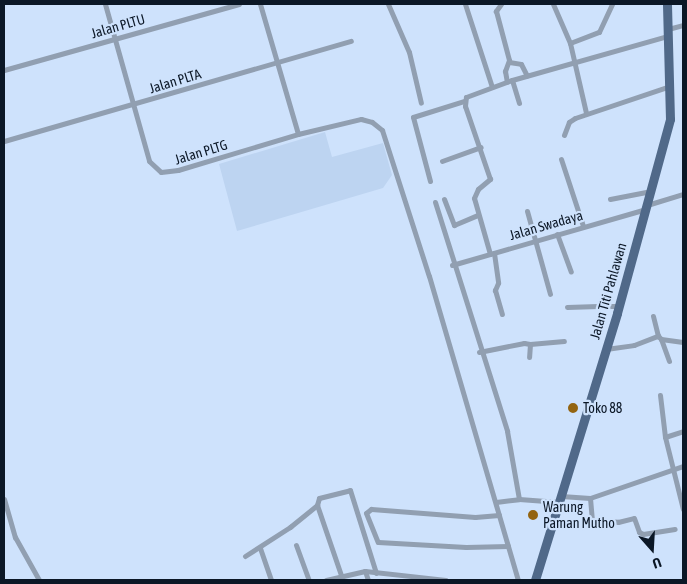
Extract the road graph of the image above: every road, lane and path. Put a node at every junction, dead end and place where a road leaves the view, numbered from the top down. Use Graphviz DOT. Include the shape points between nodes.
graph roads {
  1 [pos="105,4"];
  2 [pos="239,4"];
  3 [pos="260,4"];
  4 [pos="388,4"];
  5 [pos="465,4"];
  6 [pos="500,4"];
  7 [pos="553,4"];
  8 [pos="612,4"];
  9 [pos="667,4"];
  10 [pos="683,24"];
  11 [pos="668,32"];
  12 [pos="115,38"];
  13 [pos="351,41"];
  14 [pos="570,43"];
  15 [pos="276,62"];
  16 [pos="509,62"];
  17 [pos="575,64"];
  18 [pos="4,70"];
  19 [pos="527,76"];
  20 [pos="510,81"];
  21 [pos="670,86"];
  22 [pos="492,87"];
  23 [pos="464,101"];
  24 [pos="420,103"];
  25 [pos="519,103"];
  26 [pos="132,106"];
  27 [pos="586,114"];
  28 [pos="298,134"];
  29 [pos="564,135"];
  30 [pos="4,141"];
  31 [pos="481,147"];
  32 [pos="561,159"];
  33 [pos="442,161"];
  34 [pos="430,181"];
  35 [pos="651,191"];
  36 [pos="683,194"];
  37 [pos="444,199"];
  38 [pos="610,199"];
  39 [pos="434,202"];
  40 [pos="646,207"];
  41 [pos="526,212"];
  42 [pos="478,215"];
  43 [pos="583,226"];
  44 [pos="557,234"];
  45 [pos="535,240"];
  46 [pos="492,253"];
  47 [pos="452,265"];
  48 [pos="571,272"];
  49 [pos="550,294"];
  50 [pos="598,306"];
  51 [pos="605,306"];
  52 [pos="619,306"];
  53 [pos="567,307"];
  54 [pos="502,314"];
  55 [pos="653,316"];
  56 [pos="660,337"];
  57 [pos="564,341"];
  58 [pos="683,342"];
  59 [pos="530,344"];
  60 [pos="606,349"];
  61 [pos="479,352"];
  62 [pos="529,358"];
  63 [pos="669,361"];
  64 [pos="660,395"];
  65 [pos="683,431"];
  66 [pos="665,437"];
  67 [pos="683,466"];
  68 [pos="674,469"];
  69 [pos="590,498"];
  70 [pos="4,499"];
  71 [pos="519,499"];
  72 [pos="560,499"];
  73 [pos="496,502"];
  74 [pos="317,505"];
  75 [pos="683,509"];
  76 [pos="6,515"];
  77 [pos="499,515"];
  78 [pos="674,529"];
  79 [pos="296,545"];
  80 [pos="508,546"];
  81 [pos="260,548"];
  82 [pos="245,556"];
  83 [pos="365,571"];
  84 [pos="376,573"];
  85 [pos="341,575"];
  86 [pos="38,580"];
  87 [pos="270,580"];
  88 [pos="309,580"];
  89 [pos="326,580"];
  90 [pos="368,580"];
  91 [pos="446,580"];
  92 [pos="518,580"];
  93 [pos="534,580"];
  1 -- 12 [label="street, Jalan PLTG"];
  2 -- 12 [label="street, Jalan PLTU"];
  3 -- 15 [label="street"];
  4 -- 24 [label="street" via="409,52"];
  5 -- 22 [label="street"];
  6 -- 16 [label="street" via="496,12"];
  7 -- 14 [label="street"];
  8 -- 14 [label="street" via="599,32"];
  9 -- 11 [label="main road, Jalan Titi Pahlawan"];
  10 -- 11 [label="street"];
  11 -- 17 [label="street"];
  11 -- 21 [label="main road, Jalan Titi Pahlawan"];
  12 -- 18 [label="street, Jalan PLTU"];
  12 -- 26 [label="street, Jalan PLTG"];
  13 -- 15 [label="street, Jalan PLTA"];
  14 -- 17 [label="street"];
  15 -- 26 [label="street, Jalan PLTA"];
  15 -- 28 [label="street"];
  16 -- 19 [label="street" via="521,64"];
  16 -- 20 [label="street" via="505,71"];
  17 -- 19 [label="street"];
  17 -- 27 [label="street"];
  19 -- 20 [label="street"];
  20 -- 22 [label="street"];
  20 -- 25 [label="street"];
  21 -- 27 [label="street"];
  21 -- 35 [label="main road, Jalan Titi Pahlawan" via="670,119"];
  22 -- 23 [label="street" via="468,96"];
  23 -- 31 [label="street"];
  23 -- 34 [label="street" via="412,117"];
  26 -- 28 [label="street, Jalan PLTG" via="149,161 157,170 166,173"];
  26 -- 30 [label="street, Jalan PLTA"];
  27 -- 29 [label="street" via="569,122"];
  28 -- 73 [label="street, Jalan PLTG" via="361,119 378,125 386,137"];
  31 -- 33 [label="street"];
  31 -- 42 [label="street" via="490,179 475,193"];
  32 -- 43 [label="street"];
  35 -- 38 [label="street"];
  35 -- 40 [label="main road, Jalan Titi Pahlawan"];
  36 -- 40 [label="street, Jalan Swadaya"];
  37 -- 42 [label="street" via="454,225"];
  39 -- 47 [label="street"];
  40 -- 43 [label="street, Jalan Swadaya"];
  40 -- 52 [label="main road, Jalan Titi Pahlawan"];
  41 -- 45 [label="street"];
  42 -- 46 [label="street"];
  43 -- 44 [label="street, Jalan Swadaya"];
  44 -- 45 [label="street, Jalan Swadaya"];
  44 -- 48 [label="street"];
  45 -- 46 [label="street, Jalan Swadaya"];
  45 -- 49 [label="street"];
  46 -- 47 [label="street, Jalan Swadaya"];
  46 -- 54 [label="street" via="498,283 495,290"];
  47 -- 61 [label="street"];
  50 -- 53 [label="street"];
  51 -- 52 [label="street"];
  52 -- 60 [label="main road, Jalan Titi Pahlawan"];
  55 -- 56 [label="street"];
  56 -- 58 [label="street"];
  56 -- 60 [label="street"];
  56 -- 63 [label="street"];
  57 -- 59 [label="street"];
  59 -- 61 [label="street" via="516,342"];
  59 -- 62 [label="street"];
  60 -- 72 [label="main road, Jalan Titi Pahlawan"];
  61 -- 71 [label="street" via="507,431"];
  64 -- 66 [label="street"];
  65 -- 66 [label="street"];
  66 -- 68 [label="street"];
  67 -- 68 [label="street"];
  68 -- 69 [label="street"];
  68 -- 75 [label="street"];
  69 -- 72 [label="street"];
  69 -- 78 [label="street" via="592,520 618,522 634,518 641,534"];
  70 -- 76 [label="street"];
  71 -- 72 [label="street"];
  71 -- 73 [label="street"];
  72 -- 93 [label="main road, Jalan Titi Pahlawan"];
  73 -- 77 [label="street"];
  74 -- 81 [label="street"];
  74 -- 84 [label="street" via="319,498 351,492"];
  74 -- 85 [label="street"];
  76 -- 86 [label="street"];
  77 -- 80 [label="street"];
  77 -- 80 [label="street" via="475,517 371,509 366,512 378,542"];
  79 -- 88 [label="street"];
  80 -- 92 [label="street"];
  81 -- 82 [label="street"];
  81 -- 87 [label="street"];
  83 -- 84 [label="street"];
  83 -- 85 [label="street"];
  83 -- 90 [label="street"];
  84 -- 91 [label="street"];
  85 -- 89 [label="street"];
}
